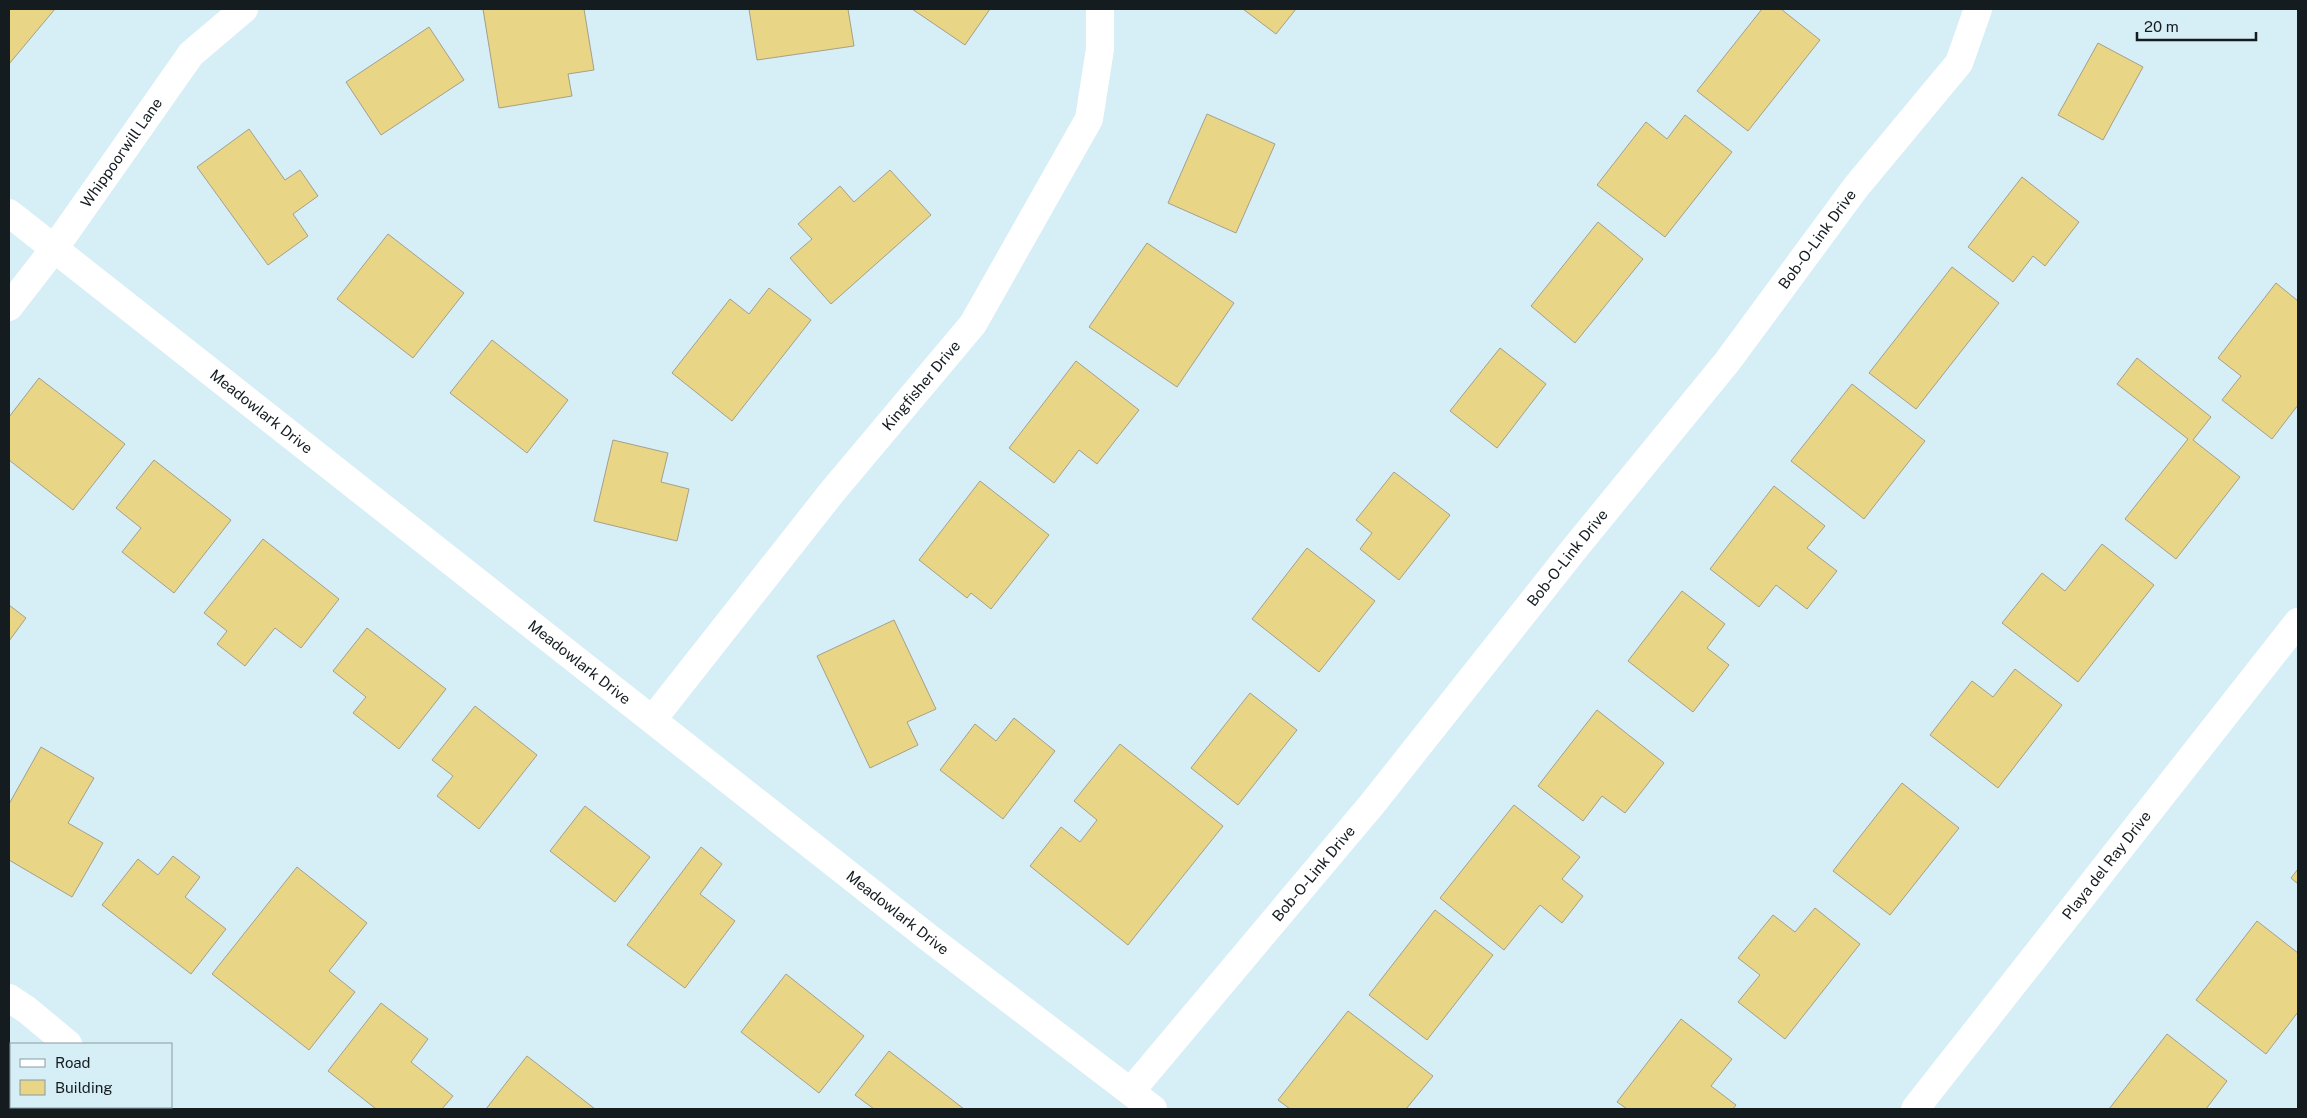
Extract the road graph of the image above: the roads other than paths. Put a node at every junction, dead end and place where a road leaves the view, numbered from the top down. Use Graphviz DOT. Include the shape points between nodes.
graph roads {
  1 [pos="244,9"];
  2 [pos="1100,9"];
  3 [pos="1978,9"];
  4 [pos="9,213"];
  5 [pos="54,249"];
  6 [pos="9,307"];
  7 [pos="2298,622"];
  8 [pos="653,719"];
  9 [pos="9,998"];
  10 [pos="67,1043"];
  11 [pos="1131,1091"];
  12 [pos="1153,1109"];
  13 [pos="1914,1109"];
  1 -- 5 [label="street, Whippoorwill Lane" via="191,54"];
  2 -- 8 [label="street, Kingfisher Drive" via="1100,49 1089,119 973,324 832,492"];
  3 -- 11 [label="street, Bob-O-Link Drive" via="1960,63 1856,186 1727,362 1373,803"];
  4 -- 5 [label="street, Meadowlark Drive"];
  5 -- 6 [label="street, Whippoorwill Lane"];
  5 -- 8 [label="street, Meadowlark Drive"];
  7 -- 13 [label="street, Playa del Ray Drive"];
  8 -- 11 [label="street, Meadowlark Drive" via="929,938"];
  9 -- 10 [label="street"];
  11 -- 12 [label="street, Meadowlark Drive"];
}
